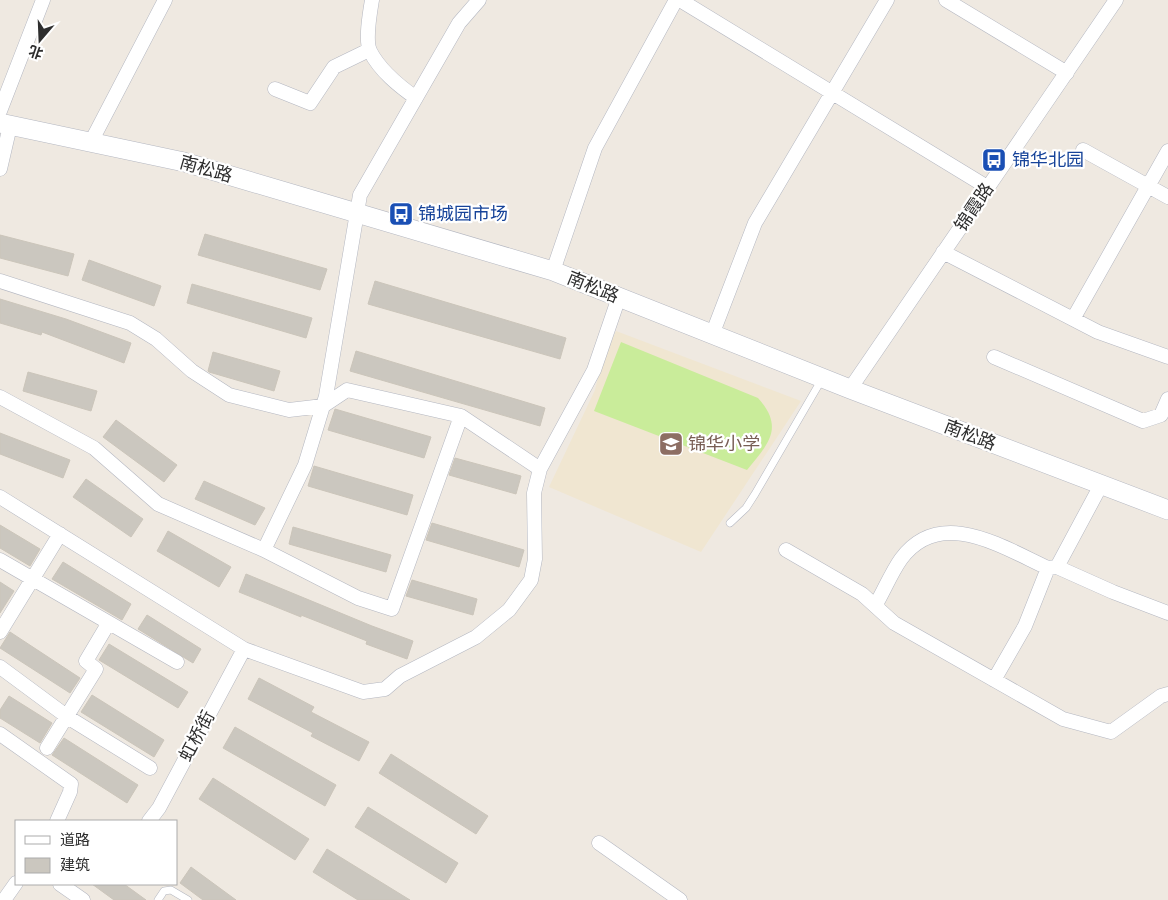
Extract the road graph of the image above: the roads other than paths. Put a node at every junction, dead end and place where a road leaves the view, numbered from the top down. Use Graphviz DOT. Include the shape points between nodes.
graph roads {
  1 [pos="42,0"];
  2 [pos="166,0"];
  3 [pos="372,0"];
  4 [pos="479,0"];
  5 [pos="678,0"];
  6 [pos="887,0"];
  7 [pos="946,0"];
  8 [pos="1116,0"];
  9 [pos="369,50"];
  10 [pos="1067,73"];
  11 [pos="275,88"];
  12 [pos="832,92"];
  13 [pos="416,98"];
  14 [pos="3,120"];
  15 [pos="91,142"];
  16 [pos="1083,150"];
  17 [pos="1168,151"];
  18 [pos="0,169"];
  19 [pos="1147,186"];
  20 [pos="987,187"];
  21 [pos="1168,197"];
  22 [pos="357,212"];
  23 [pos="943,252"];
  24 [pos="553,271"];
  25 [pos="0,281"];
  26 [pos="619,297"];
  27 [pos="1073,319"];
  28 [pos="712,334"];
  29 [pos="994,357"];
  30 [pos="1168,357"];
  31 [pos="822,378"];
  32 [pos="850,390"];
  33 [pos="0,398"];
  34 [pos="1168,399"];
  35 [pos="323,406"];
  36 [pos="461,416"];
  37 [pos="1165,417"];
  38 [pos="540,470"];
  39 [pos="1101,485"];
  40 [pos="0,498"];
  41 [pos="1168,510"];
  42 [pos="730,523"];
  43 [pos="60,534"];
  44 [pos="264,550"];
  45 [pos="786,550"];
  46 [pos="0,560"];
  47 [pos="1053,568"];
  48 [pos="32,580"];
  49 [pos="876,606"];
  50 [pos="1168,613"];
  51 [pos="108,624"];
  52 [pos="1,626"];
  53 [pos="244,649"];
  54 [pos="177,662"];
  55 [pos="0,667"];
  56 [pos="994,680"];
  57 [pos="1168,694"];
  58 [pos="66,716"];
  59 [pos="0,734"];
  60 [pos="47,748"];
  61 [pos="150,768"];
  62 [pos="57,820"];
  63 [pos="150,820"];
  64 [pos="599,843"];
  65 [pos="15,884"];
  66 [pos="61,885"];
  67 [pos="4,900"];
  68 [pos="82,900"];
  69 [pos="158,900"];
  70 [pos="188,900"];
  71 [pos="680,900"];
  1 -- 14 [label="street"];
  2 -- 15 [label="street"];
  3 -- 9 [label="street"];
  4 -- 13 [label="street" via="460,23"];
  5 -- 12 [label="street"];
  5 -- 24 [label="street" via="595,148"];
  6 -- 12 [label="street"];
  7 -- 10 [label="street"];
  8 -- 10 [label="street, 锦霞路"];
  9 -- 11 [label="street" via="334,68 310,103"];
  9 -- 13 [label="street" via="394,82"];
  10 -- 20 [label="street, 锦霞路"];
  12 -- 20 [label="street"];
  12 -- 28 [label="street" via="755,223"];
  13 -- 22 [label="street" via="360,195"];
  14 -- 15 [label="street, 南松路"];
  14 -- 18 [label="street"];
  15 -- 22 [label="street, 南松路" via="184,162"];
  16 -- 19 [label="street"];
  17 -- 19 [label="street"];
  19 -- 21 [label="street"];
  19 -- 27 [label="street"];
  20 -- 23 [label="street, 锦霞路"];
  22 -- 24 [label="street, 南松路"];
  22 -- 35 [label="street"];
  23 -- 27 [label="street"];
  23 -- 32 [label="street, 锦霞路"];
  24 -- 26 [label="street, 南松路"];
  25 -- 35 [label="street" via="130,323 229,395 289,410"];
  26 -- 28 [label="street, 南松路"];
  26 -- 38 [label="street" via="594,370"];
  27 -- 30 [label="street" via="1098,332"];
  28 -- 31 [label="street, 南松路"];
  29 -- 37 [label="street" via="1143,421"];
  31 -- 32 [label="street, 南松路"];
  31 -- 42 [label="lane" via="755,494"];
  32 -- 39 [label="street, 南松路"];
  33 -- 44 [label="street" via="94,448 158,504"];
  34 -- 37 [label="street"];
  35 -- 36 [label="street" via="347,390"];
  35 -- 44 [label="street" via="305,465"];
  36 -- 38 [label="street"];
  36 -- 44 [label="street" via="392,609 358,598"];
  38 -- 53 [label="street" via="534,493 535,559 531,580 509,610 476,637 400,676 385,689 363,692"];
  39 -- 41 [label="street, 南松路"];
  39 -- 47 [label="street"];
  40 -- 43 [label="street"];
  43 -- 48 [label="street"];
  43 -- 53 [label="street"];
  45 -- 49 [label="street" via="862,594"];
  46 -- 48 [label="street"];
  47 -- 49 [label="street" via="984,538 950,531 919,540 901,559"];
  47 -- 50 [label="street"];
  47 -- 56 [label="street"];
  48 -- 51 [label="street"];
  48 -- 52 [label="street"];
  49 -- 56 [label="street" via="894,623"];
  51 -- 54 [label="street"];
  51 -- 58 [label="street" via="86,661 96,669"];
  53 -- 63 [label="street, 虹桥街"];
  55 -- 58 [label="street"];
  56 -- 57 [label="street" via="1063,719 1111,732"];
  58 -- 60 [label="street"];
  58 -- 61 [label="street"];
  59 -- 62 [label="street" via="71,784"];
  64 -- 71 [label="street"];
  65 -- 67 [label="street"];
  66 -- 68 [label="street"];
  69 -- 70 [label="lane" via="164,892 171,890"];
}
